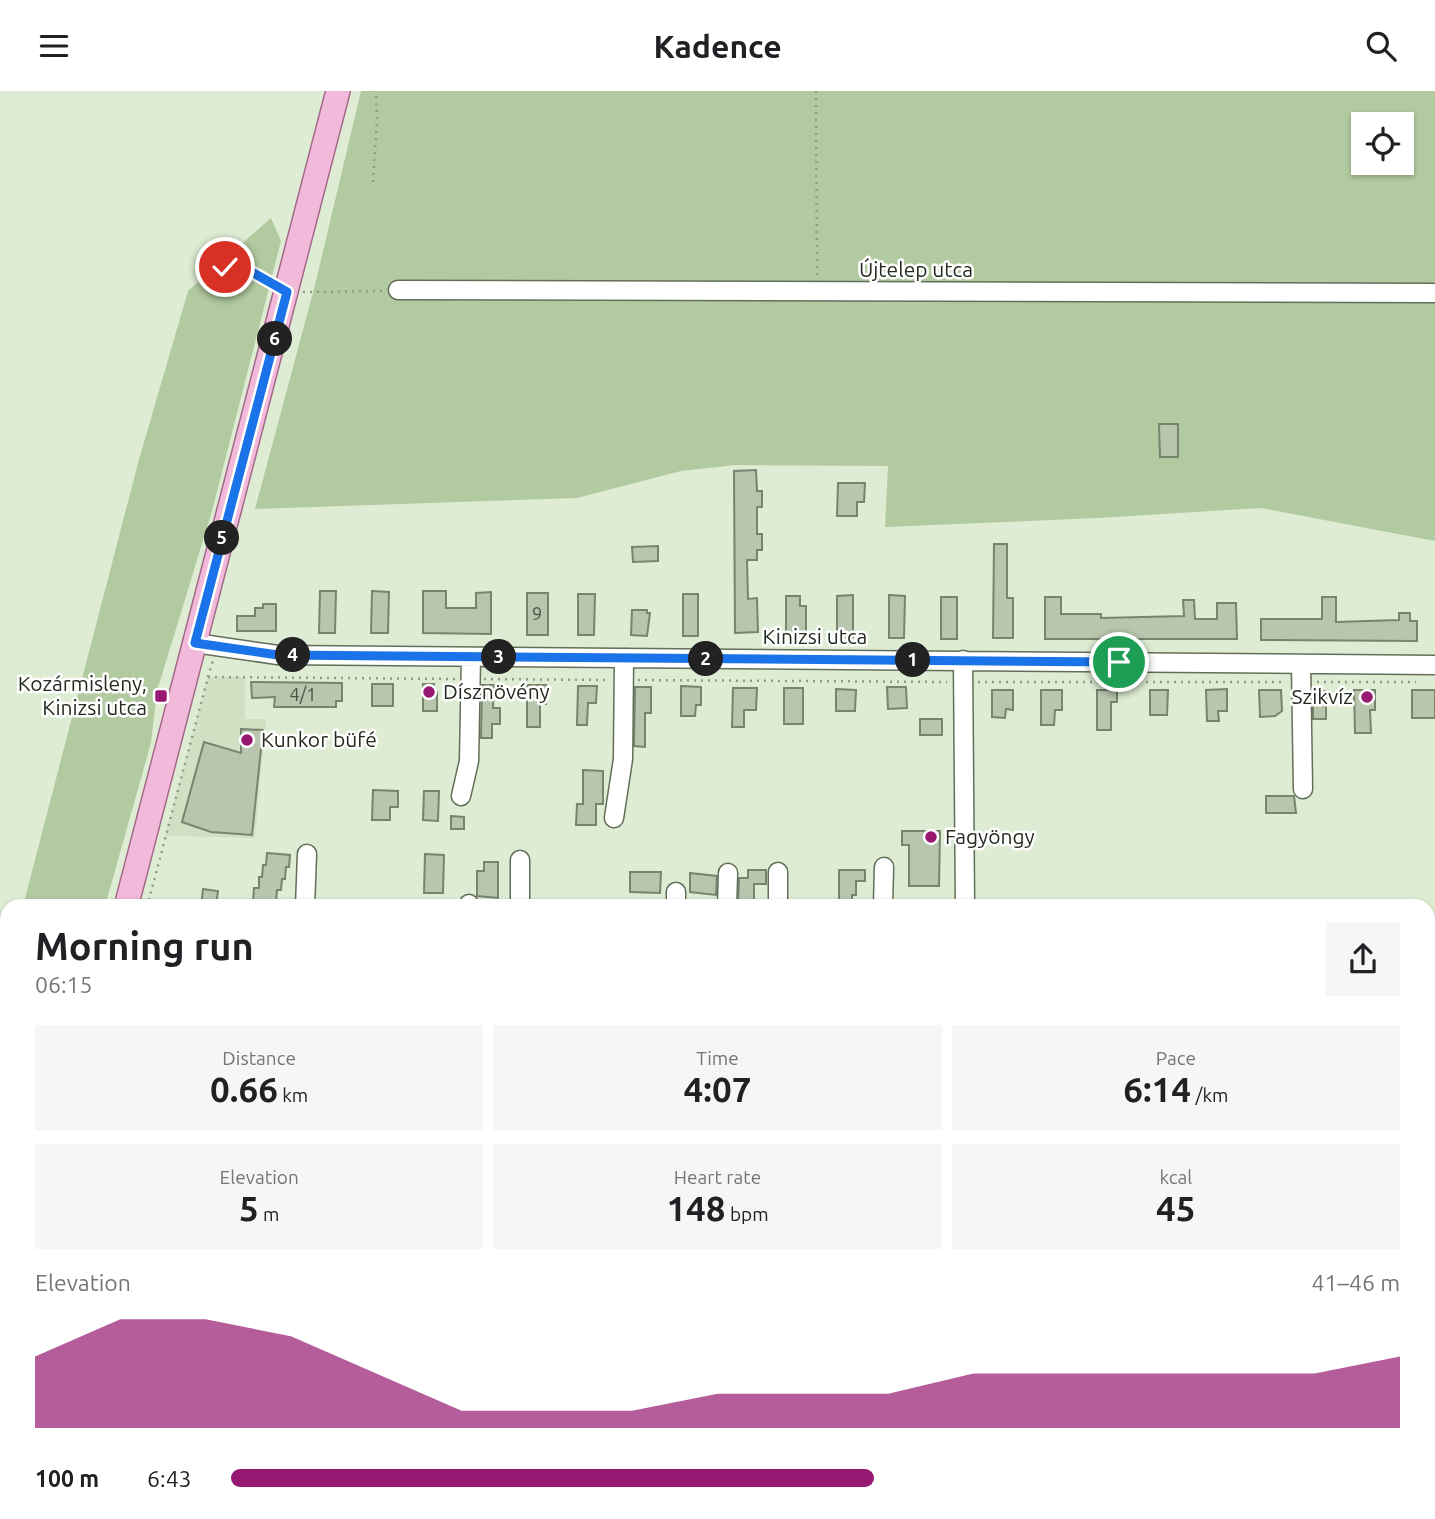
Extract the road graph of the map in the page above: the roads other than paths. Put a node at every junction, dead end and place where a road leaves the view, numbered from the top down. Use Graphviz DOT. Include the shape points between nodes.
graph roads {
  1 [pos="338,91"];
  2 [pos="398,290"];
  3 [pos="1435,293"];
  4 [pos="195,643"];
  5 [pos="471,657"];
  6 [pos="624,659"];
  7 [pos="963,660"];
  8 [pos="1301,664"];
  9 [pos="1435,665"];
  10 [pos="1303,789"];
  11 [pos="461,796"];
  12 [pos="614,818"];
  13 [pos="307,854"];
  14 [pos="520,860"];
  15 [pos="884,867"];
  16 [pos="778,872"];
  17 [pos="728,873"];
  18 [pos="128,899"];
  19 [pos="305,899"];
  20 [pos="520,899"];
  21 [pos="727,899"];
  22 [pos="778,899"];
  23 [pos="883,899"];
  24 [pos="965,899"];
  1 -- 4 [label="main road"];
  2 -- 3 [label="street, Újtelep utca"];
  4 -- 5 [label="street, Kinizsi utca" via="278,655"];
  4 -- 18 [label="main road"];
  5 -- 6 [label="street, Kinizsi utca"];
  5 -- 11 [label="street" via="469,761"];
  6 -- 7 [label="street, Kinizsi utca"];
  6 -- 12 [label="street" via="623,759"];
  7 -- 8 [label="street, Kinizsi utca"];
  7 -- 24 [label="street"];
  8 -- 9 [label="street, Kinizsi utca"];
  8 -- 10 [label="street"];
  13 -- 19 [label="street"];
  14 -- 20 [label="street"];
  15 -- 23 [label="street"];
  16 -- 22 [label="street"];
  17 -- 21 [label="street"];
}
